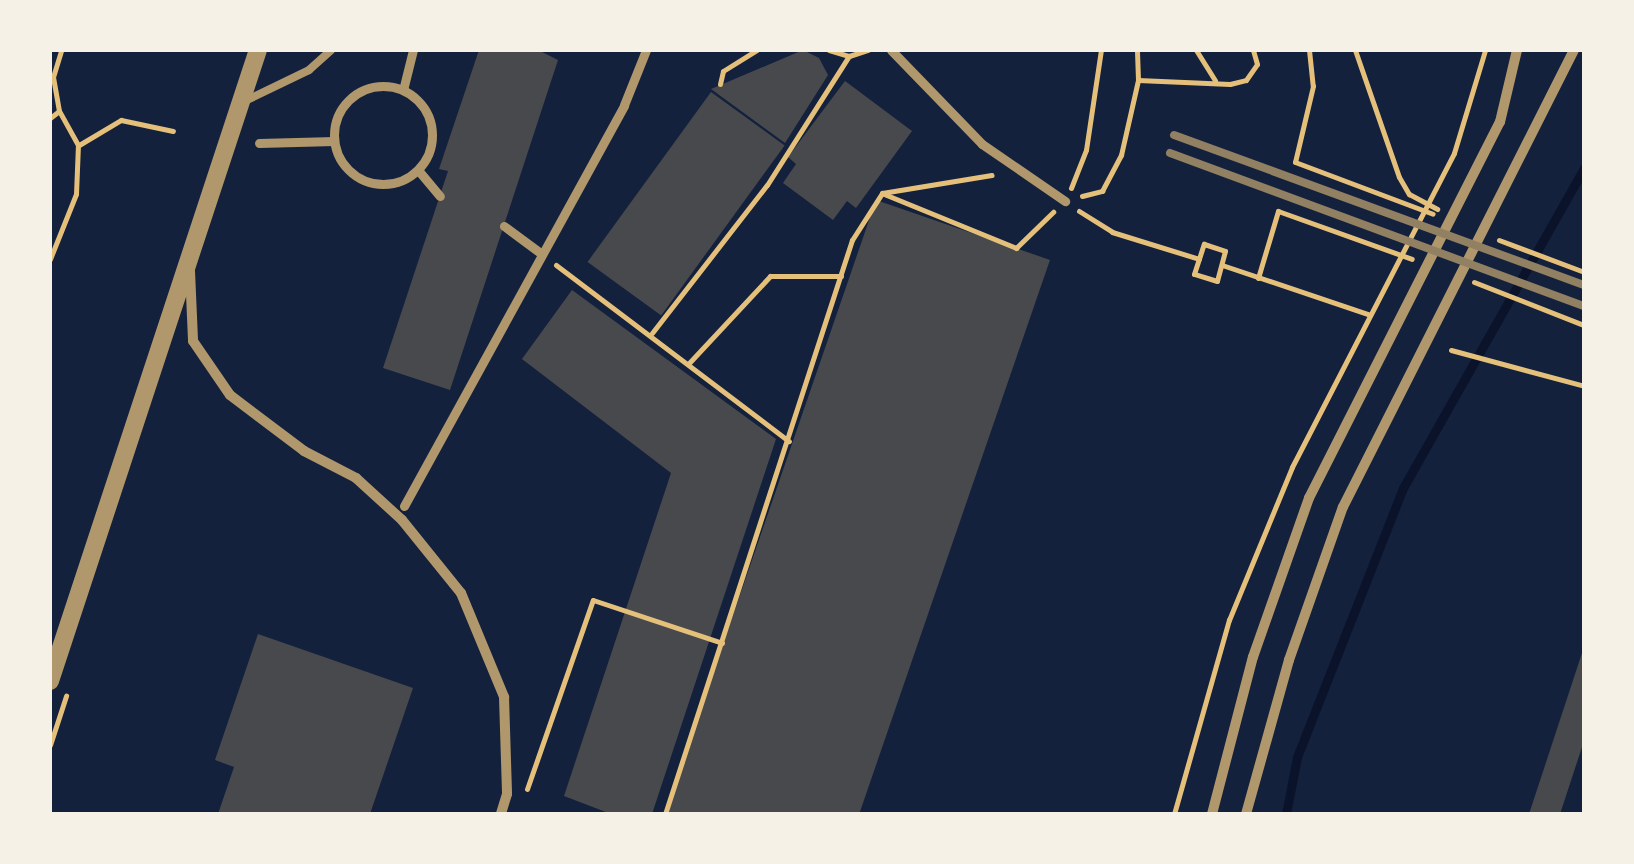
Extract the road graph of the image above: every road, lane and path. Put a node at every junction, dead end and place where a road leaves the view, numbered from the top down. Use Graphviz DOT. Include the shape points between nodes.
graph roads {
  1 [pos="61,50"];
  2 [pos="258,50"];
  3 [pos="330,50"];
  4 [pos="413,50"];
  5 [pos="646,50"];
  6 [pos="757,50"];
  7 [pos="829,50"];
  8 [pos="868,50"];
  9 [pos="891,50"];
  10 [pos="1101,50"];
  11 [pos="1137,50"];
  12 [pos="1196,50"];
  13 [pos="1253,50"];
  14 [pos="1310,50"];
  15 [pos="1356,50"];
  16 [pos="1485,50"];
  17 [pos="1517,50"];
  18 [pos="1574,50"];
  19 [pos="849,56"];
  20 [pos="1138,80"];
  21 [pos="1216,80"];
  22 [pos="720,84"];
  23 [pos="402,90"];
  24 [pos="241,102"];
  25 [pos="58,111"];
  26 [pos="50,118"];
  27 [pos="173,131"];
  28 [pos="334,141"];
  29 [pos="260,144"];
  30 [pos="78,145"];
  31 [pos="418,170"];
  32 [pos="1017,170"];
  33 [pos="1362,186"];
  34 [pos="882,194"];
  35 [pos="440,196"];
  36 [pos="1065,201"];
  37 [pos="1426,205"];
  38 [pos="1454,215"];
  39 [pos="504,226"];
  40 [pos="1348,236"];
  41 [pos="539,252"];
  42 [pos="50,259"];
  43 [pos="1199,259"];
  44 [pos="1558,263"];
  45 [pos="1222,265"];
  46 [pos="190,270"];
  47 [pos="1584,272"];
  48 [pos="841,276"];
  49 [pos="1258,278"];
  50 [pos="1542,308"];
  51 [pos="1368,314"];
  52 [pos="1584,325"];
  53 [pos="652,334"];
  54 [pos="1451,350"];
  55 [pos="689,363"];
  56 [pos="717,384"];
  57 [pos="1584,386"];
  58 [pos="710,391"];
  59 [pos="789,440"];
  60 [pos="404,506"];
  61 [pos="722,643"];
  62 [pos="50,680"];
  63 [pos="521,806"];
  64 [pos="501,814"];
  65 [pos="665,814"];
  66 [pos="1174,814"];
  67 [pos="1212,814"];
  68 [pos="1246,814"];
  1 -- 25 [label="path" via="53,77"];
  2 -- 24 [label="street"];
  3 -- 24 [label="lane" via="309,70"];
  4 -- 23 [label="street"];
  5 -- 41 [label="street" via="624,105"];
  6 -- 22 [label="path" via="723,71"];
  7 -- 19 [label="path"];
  8 -- 19 [label="path"];
  9 -- 32 [label="street" via="956,121"];
  10 -- 36 [label="path" via="1086,150"];
  11 -- 20 [label="path"];
  12 -- 21 [label="path"];
  13 -- 21 [label="path" via="1257,64 1246,80"];
  14 -- 33 [label="path" via="1313,86 1295,162"];
  15 -- 37 [label="path" via="1409,194"];
  16 -- 37 [label="path" via="1454,154"];
  17 -- 38 [label="street" via="1500,122"];
  18 -- 68 [label="street" via="1342,508 1288,660"];
  19 -- 53 [label="path" via="767,185"];
  20 -- 21 [label="path" via="1192,86"];
  20 -- 36 [label="path" via="1121,155 1102,191"];
  23 -- 28 [label="street" via="374,87 348,100"];
  23 -- 31 [label="street" via="416,99 431,126"];
  24 -- 46 [label="street"];
  25 -- 26 [label="path"];
  25 -- 30 [label="path"];
  27 -- 30 [label="path" via="121,120"];
  28 -- 29 [label="street"];
  28 -- 31 [label="street" via="347,169 374,184"];
  30 -- 42 [label="path" via="76,194"];
  31 -- 35 [label="street"];
  32 -- 34 [label="path"];
  32 -- 36 [label="street"];
  34 -- 36 [label="path" via="1016,248"];
  34 -- 48 [label="path" via="852,240"];
  36 -- 43 [label="path" via="1112,232"];
  37 -- 38 [label="path"];
  37 -- 51 [label="path"];
  38 -- 67 [label="street" via="1309,498 1253,657"];
  39 -- 41 [label="street"];
  40 -- 49 [label="path" via="1278,211"];
  41 -- 53 [label="path"];
  41 -- 60 [label="street"];
  43 -- 45 [label="path" via="1204,244 1226,251"];
  43 -- 45 [label="path" via="1194,274 1216,281"];
  44 -- 47 [label="path"];
  45 -- 49 [label="path"];
  46 -- 62 [label="street"];
  46 -- 64 [label="street" via="193,340 230,394 304,451 356,478 402,520 461,593 504,697 508,794"];
  48 -- 55 [label="path" via="770,276"];
  48 -- 59 [label="path"];
  49 -- 51 [label="path"];
  50 -- 52 [label="path"];
  51 -- 66 [label="path" via="1292,467 1229,620"];
  53 -- 55 [label="path"];
  54 -- 57 [label="path"];
  55 -- 56 [label="path"];
  56 -- 58 [label="path"];
  56 -- 59 [label="path"];
  59 -- 61 [label="path"];
  61 -- 63 [label="path" via="593,600"];
  61 -- 65 [label="path"];
}
